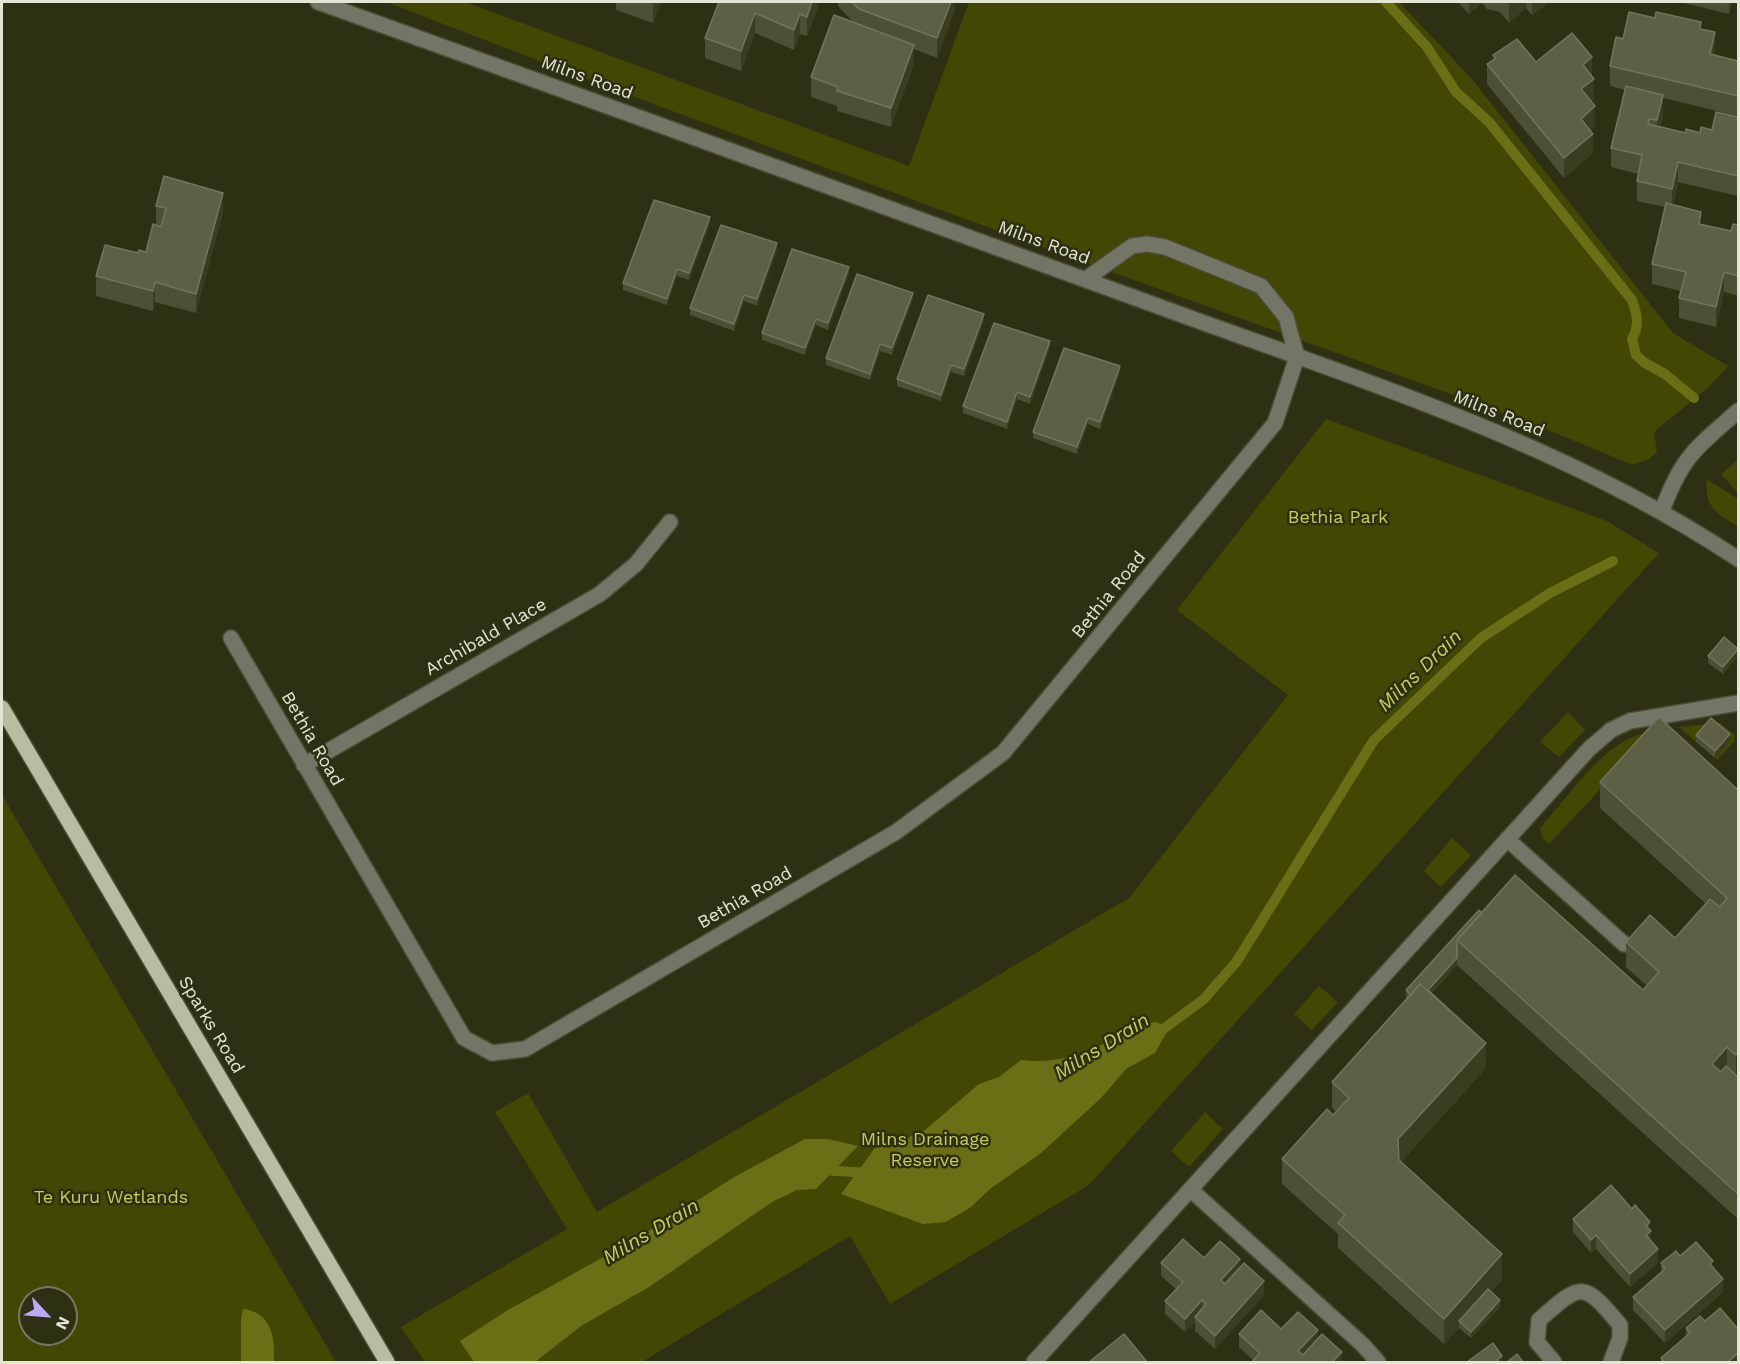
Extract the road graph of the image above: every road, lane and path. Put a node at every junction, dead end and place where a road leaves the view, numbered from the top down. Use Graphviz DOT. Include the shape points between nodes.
graph roads {
  1 [pos="318,2"];
  2 [pos="1086,279"];
  3 [pos="1297,357"];
  4 [pos="1738,411"];
  5 [pos="1662,511"];
  6 [pos="670,522"];
  7 [pos="1738,559"];
  8 [pos="231,638"];
  9 [pos="1738,703"];
  10 [pos="2,708"];
  11 [pos="304,765"];
  12 [pos="1507,839"];
  13 [pos="1624,944"];
  14 [pos="1191,1190"];
  15 [pos="387,1362"];
  16 [pos="1034,1362"];
  17 [pos="1378,1362"];
  18 [pos="1554,1362"];
  19 [pos="1611,1362"];
  1 -- 2 [label="street, Milns Road"];
  2 -- 3 [label="street, Milns Road"];
  2 -- 3 [label="street" via="1132,246 1165,247 1261,286 1286,317"];
  3 -- 5 [label="street, Milns Road" via="1523,444"];
  3 -- 11 [label="street, Bethia Road" via="1275,423 1004,753 896,832 525,1049 492,1053 464,1038"];
  4 -- 5 [label="street" via="1691,453 1671,485"];
  5 -- 7 [label="street, Milns Road"];
  6 -- 11 [label="street, Archibald Place" via="636,564 600,594"];
  8 -- 11 [label="street, Bethia Road"];
  9 -- 12 [label="street" via="1653,716 1611,730 1588,749"];
  10 -- 15 [label="main road, Sparks Road"];
  12 -- 13 [label="street"];
  12 -- 14 [label="street"];
  14 -- 16 [label="street"];
  14 -- 17 [label="street"];
  18 -- 19 [label="street" via="1537,1342 1539,1320 1570,1293 1581,1290 1595,1296 1620,1325 1620,1338"];
}
